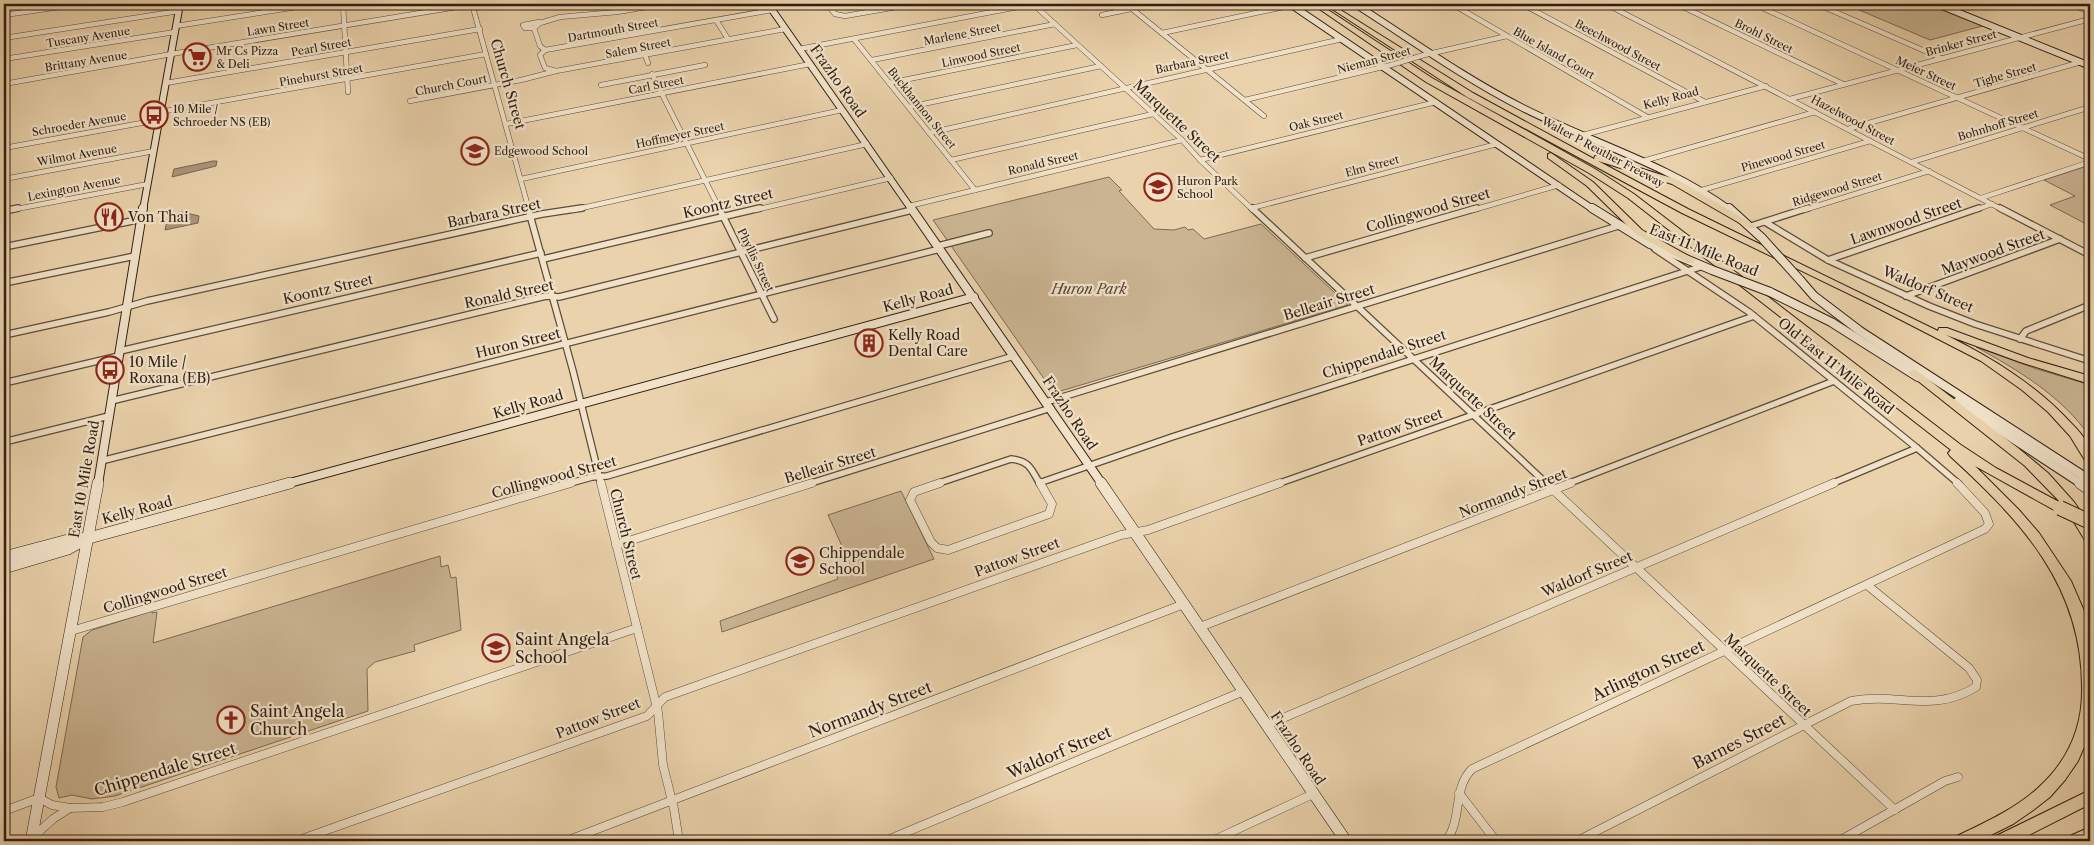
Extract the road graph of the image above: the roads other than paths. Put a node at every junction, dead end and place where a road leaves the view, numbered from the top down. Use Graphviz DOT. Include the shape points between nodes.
graph roads {
  1 [pos="81,4"];
  2 [pos="180,4"];
  3 [pos="316,4"];
  4 [pos="343,4"];
  5 [pos="474,4"];
  6 [pos="620,4"];
  7 [pos="664,4"];
  8 [pos="791,4"];
  9 [pos="827,4"];
  10 [pos="914,4"];
  11 [pos="1034,4"];
  12 [pos="1126,4"];
  13 [pos="1309,4"];
  14 [pos="1315,4"];
  15 [pos="1328,4"];
  16 [pos="1338,4"];
  17 [pos="1355,4"];
  18 [pos="1452,4"];
  19 [pos="1522,4"];
  20 [pos="1606,4"];
  21 [pos="1677,4"];
  22 [pos="1754,4"];
  23 [pos="1817,4"];
  24 [pos="1939,4"];
  25 [pos="2070,4"];
  26 [pos="1292,5"];
  27 [pos="770,7"];
  28 [pos="1132,9"];
  29 [pos="179,11"];
  30 [pos="624,11"];
  31 [pos="2090,12"];
  32 [pos="4,15"];
  33 [pos="1102,15"];
  34 [pos="2090,19"];
  35 [pos="716,20"];
  36 [pos="539,22"];
  37 [pos="1055,24"];
  38 [pos="1344,24"];
  39 [pos="344,25"];
  40 [pos="480,28"];
  41 [pos="534,28"];
  42 [pos="176,29"];
  43 [pos="785,29"];
  44 [pos="1162,33"];
  45 [pos="1507,36"];
  46 [pos="4,38"];
  47 [pos="854,38"];
  48 [pos="2021,38"];
  49 [pos="728,39"];
  50 [pos="1342,39"];
  51 [pos="1077,44"];
  52 [pos="799,49"];
  53 [pos="545,50"];
  54 [pos="346,52"];
  55 [pos="1432,52"];
  56 [pos="486,54"];
  57 [pos="170,55"];
  58 [pos="645,55"];
  59 [pos="1941,58"];
  60 [pos="4,59"];
  61 [pos="872,60"];
  62 [pos="2081,62"];
  63 [pos="648,63"];
  64 [pos="705,64"];
  65 [pos="810,64"];
  66 [pos="1101,66"];
  67 [pos="1388,66"];
  68 [pos="2090,66"];
  69 [pos="1206,69"];
  70 [pos="1429,70"];
  71 [pos="1898,70"];
  72 [pos="556,72"];
  73 [pos="652,74"];
  74 [pos="347,79"];
  75 [pos="166,83"];
  76 [pos="890,83"];
  77 [pos="4,84"];
  78 [pos="601,84"];
  79 [pos="1843,84"];
  80 [pos="495,85"];
  81 [pos="1766,86"];
  82 [pos="1124,88"];
  83 [pos="348,92"];
  84 [pos="661,93"];
  85 [pos="1957,97"];
  86 [pos="1790,99"];
  87 [pos="1245,100"];
  88 [pos="410,101"];
  89 [pos="1436,102"];
  90 [pos="1704,102"];
  91 [pos="909,107"];
  92 [pos="1493,107"];
  93 [pos="2090,108"];
  94 [pos="1479,109"];
  95 [pos="842,110"];
  96 [pos="1816,112"];
  97 [pos="1153,114"];
  98 [pos="159,116"];
  99 [pos="1264,116"];
  100 [pos="1647,117"];
  101 [pos="506,124"];
  102 [pos="2023,128"];
  103 [pos="1848,129"];
  104 [pos="929,133"];
  105 [pos="1583,135"];
  106 [pos="1182,140"];
  107 [pos="1870,141"];
  108 [pos="688,143"];
  109 [pos="866,144"];
  110 [pos="1497,144"];
  111 [pos="4,148"];
  112 [pos="154,151"];
  113 [pos="951,160"];
  114 [pos="1200,160"];
  115 [pos="1643,161"];
  116 [pos="2090,161"];
  117 [pos="1912,162"];
  118 [pos="1929,171"];
  119 [pos="890,178"];
  120 [pos="4,179"];
  121 [pos="521,179"];
  122 [pos="706,180"];
  123 [pos="148,184"];
  124 [pos="1559,186"];
  125 [pos="975,190"];
  126 [pos="1702,190"];
  127 [pos="1981,198"];
  128 [pos="1992,204"];
  129 [pos="911,208"];
  130 [pos="1252,208"];
  131 [pos="4,212"];
  132 [pos="531,216"];
  133 [pos="724,217"];
  134 [pos="142,219"];
  135 [pos="1765,222"];
  136 [pos="1618,226"];
  137 [pos="1751,226"];
  138 [pos="989,233"];
  139 [pos="2060,239"];
  140 [pos="4,247"];
  141 [pos="939,247"];
  142 [pos="741,252"];
  143 [pos="2090,255"];
  144 [pos="136,256"];
  145 [pos="542,256"];
  146 [pos="1305,258"];
  147 [pos="1828,260"];
  148 [pos="1689,266"];
  149 [pos="4,284"];
  150 [pos="761,294"];
  151 [pos="1814,296"];
  152 [pos="1906,296"];
  153 [pos="552,297"];
  154 [pos="974,297"];
  155 [pos="1792,302"];
  156 [pos="1876,303"];
  157 [pos="2090,305"];
  158 [pos="127,307"];
  159 [pos="1358,307"];
  160 [pos="1754,316"];
  161 [pos="774,319"];
  162 [pos="4,335"];
  163 [pos="2020,339"];
  164 [pos="565,344"];
  165 [pos="1829,350"];
  166 [pos="120,353"];
  167 [pos="1014,356"];
  168 [pos="1414,359"];
  169 [pos="2090,361"];
  170 [pos="1912,373"];
  171 [pos="2090,380"];
  172 [pos="1834,381"];
  173 [pos="4,383"];
  174 [pos="111,401"];
  175 [pos="581,403"];
  176 [pos="1049,405"];
  177 [pos="109,416"];
  178 [pos="1474,416"];
  179 [pos="4,442"];
  180 [pos="1917,448"];
  181 [pos="2090,459"];
  182 [pos="101,461"];
  183 [pos="1089,466"];
  184 [pos="600,476"];
  185 [pos="2090,480"];
  186 [pos="1039,483"];
  187 [pos="1553,490"];
  188 [pos="2090,490"];
  189 [pos="2090,522"];
  190 [pos="1989,524"];
  191 [pos="1135,532"];
  192 [pos="89,538"];
  193 [pos="2090,539"];
  194 [pos="616,545"];
  195 [pos="4,557"];
  196 [pos="4,568"];
  197 [pos="1636,568"];
  198 [pos="1867,585"];
  199 [pos="1184,604"];
  200 [pos="1200,627"];
  201 [pos="636,628"];
  202 [pos="71,631"];
  203 [pos="1724,650"];
  204 [pos="1244,691"];
  205 [pos="656,706"];
  206 [pos="2090,711"];
  207 [pos="1267,725"];
  208 [pos="1804,725"];
  209 [pos="1958,777"];
  210 [pos="1459,793"];
  211 [pos="1313,794"];
  212 [pos="2090,797"];
  213 [pos="39,798"];
  214 [pos="672,801"];
  215 [pos="70,808"];
  216 [pos="1895,810"];
  217 [pos="4,812"];
  218 [pos="2090,834"];
  219 [pos="31,839"];
  220 [pos="296,841"];
  221 [pos="566,841"];
  222 [pos="679,841"];
  223 [pos="885,841"];
  224 [pos="1212,841"];
  225 [pos="1346,841"];
  226 [pos="1447,841"];
  227 [pos="1461,841"];
  228 [pos="1496,841"];
  229 [pos="1577,841"];
  230 [pos="1839,841"];
  231 [pos="1963,841"];
  232 [pos="2002,841"];
  233 [pos="2076,841"];
  1 -- 32 [label="street"];
  2 -- 29 [label="main road, East 10 Mile Road"];
  3 -- 42 [label="street, Tuscany Avenue"];
  4 -- 39 [label="street"];
  5 -- 39 [label="street, Lawn Street"];
  5 -- 40 [label="street, Church Street"];
  6 -- 30 [label="street"];
  7 -- 30 [label="street"];
  8 -- 27 [label="street"];
  9 -- 10 [label="street" via="835,14 845,16"];
  11 -- 37 [label="street, Marquette Street"];
  11 -- 47 [label="street"];
  12 -- 28 [label="street"];
  13 -- 38 [label="highway"];
  14 -- 38 [label="highway, Walter P Reuther Freeway"];
  15 -- 70 [label="highway, Walter P Reuther Freeway"];
  16 -- 70 [label="highway"];
  17 -- 55 [label="main road, East 11 Mile Road"];
  18 -- 45 [label="street, Blue Island Court"];
  19 -- 90 [label="street, Beechwood Street"];
  20 -- 81 [label="street, Hazelwood Street"];
  21 -- 79 [label="street, Brohl Street"];
  22 -- 71 [label="street, Meier Street"];
  23 -- 59 [label="street"];
  24 -- 48 [label="main road"];
  25 -- 31 [label="street"];
  26 -- 44 [label="street"];
  26 -- 50 [label="main road, East 11 Mile Road"];
  27 -- 35 [label="street, Dartmouth Street"];
  27 -- 43 [label="main road, Frazho Road"];
  28 -- 33 [label="street"];
  28 -- 44 [label="street"];
  29 -- 42 [label="main road, East 10 Mile Road"];
  29 -- 46 [label="street"];
  30 -- 36 [label="street"];
  34 -- 48 [label="street, Brinker Street"];
  35 -- 49 [label="street"];
  35 -- 53 [label="street, Dartmouth Street"];
  36 -- 41 [label="street"];
  36 -- 41 [label="street" via="523,25 524,28"];
  37 -- 51 [label="street, Marquette Street"];
  37 -- 61 [label="street, Marlene Street"];
  38 -- 94 [label="highway, Walter P Reuther Freeway"];
  39 -- 54 [label="street"];
  39 -- 57 [label="street, Lawn Street"];
  40 -- 54 [label="street, Pearl Street"];
  40 -- 56 [label="street, Church Street"];
  41 -- 53 [label="street" via="540,46"];
  42 -- 57 [label="main road, East 10 Mile Road"];
  42 -- 60 [label="street, Tuscany Avenue"];
  43 -- 49 [label="street, Salem Street"];
  43 -- 52 [label="main road, Frazho Road"];
  44 -- 69 [label="street"];
  45 -- 55 [label="street, Nieman Street"];
  45 -- 100 [label="street, Blue Island Court"];
  47 -- 52 [label="street"];
  47 -- 61 [label="street, Buckhannon Street"];
  48 -- 59 [label="street, Brinker Street"];
  48 -- 62 [label="main road"];
  49 -- 58 [label="street, Salem Street"];
  50 -- 67 [label="main road, East 11 Mile Road"];
  50 -- 69 [label="street, Barbara Street"];
  51 -- 66 [label="street, Marquette Street"];
  51 -- 76 [label="street, Linwood Street"];
  52 -- 65 [label="main road, Frazho Road"];
  53 -- 72 [label="street" via="540,53 545,68"];
  54 -- 74 [label="street"];
  54 -- 75 [label="street, Pearl Street"];
  55 -- 67 [label="street, Nieman Street, bridge"];
  55 -- 105 [label="main road, East 11 Mile Road" via="1504,98"];
  56 -- 74 [label="street, Pinehurst Street"];
  56 -- 80 [label="street, Church Street"];
  57 -- 75 [label="main road, East 10 Mile Road"];
  57 -- 77 [label="street, Brittany Avenue"];
  58 -- 63 [label="street"];
  58 -- 72 [label="street, Salem Street"];
  59 -- 71 [label="street, Brinker Street"];
  61 -- 76 [label="street, Buckhannon Street"];
  62 -- 68 [label="main road"];
  62 -- 85 [label="street, Tighe Street"];
  64 -- 73 [label="street"];
  65 -- 84 [label="street, Carl Street"];
  65 -- 95 [label="main road, Frazho Road"];
  66 -- 82 [label="street, Marquette Street"];
  66 -- 91 [label="street"];
  67 -- 87 [label="street, Nieman Street"];
  67 -- 89 [label="main road, East 11 Mile Road"];
  69 -- 82 [label="street, Barbara Street"];
  69 -- 87 [label="street"];
  70 -- 92 [label="highway, Walter P Reuther Freeway"];
  71 -- 79 [label="street, Brinker Street"];
  71 -- 85 [label="street, Meier Street"];
  72 -- 80 [label="street, Salem Street"];
  73 -- 78 [label="street"];
  73 -- 84 [label="street, Phyllis Street"];
  74 -- 83 [label="street"];
  74 -- 98 [label="street, Pinehurst Street"];
  75 -- 98 [label="main road, East 10 Mile Road"];
  76 -- 91 [label="street, Buckhannon Street"];
  79 -- 86 [label="street, Brinker Street"];
  80 -- 88 [label="street, Church Court"];
  80 -- 101 [label="street, Church Street"];
  81 -- 86 [label="street, Hazelwood Street"];
  81 -- 90 [label="street, Kelly Road"];
  82 -- 97 [label="street, Marquette Street"];
  82 -- 104 [label="street, Barbara Street"];
  84 -- 101 [label="street, Carl Street"];
  84 -- 108 [label="street, Phyllis Street"];
  85 -- 102 [label="street, Meier Street"];
  85 -- 103 [label="street, Tighe Street"];
  86 -- 96 [label="street, Hazelwood Street"];
  87 -- 99 [label="street"];
  89 -- 110 [label="main road, East 11 Mile Road"];
  89 -- 114 [label="street, Oak Street"];
  90 -- 100 [label="street, Kelly Road"];
  91 -- 104 [label="street, Buckhannon Street"];
  92 -- 137 [label="highway" via="1598,158 1680,184"];
  92 -- 156 [label="highway, Walter P Reuther Freeway" via="1685,210"];
  93 -- 102 [label="street, Bohnhoff Street"];
  94 -- 148 [label="highway" via="1578,175 1640,232"];
  94 -- 165 [label="highway, Walter P Reuther Freeway" via="1592,171 1630,196"];
  95 -- 108 [label="street, Hoffmeyer Street"];
  95 -- 109 [label="main road, Frazho Road"];
  96 -- 103 [label="street, Hazelwood Street"];
  96 -- 115 [label="street"];
  97 -- 106 [label="street, Marquette Street"];
  97 -- 113 [label="street"];
  98 -- 111 [label="street, Schroeder Avenue"];
  98 -- 112 [label="main road, East 10 Mile Road"];
  100 -- 105 [label="street, Kelly Road"];
  101 -- 121 [label="street, Church Street"];
  102 -- 116 [label="street, Meier Street"];
  102 -- 117 [label="street, Bohnhoff Street"];
  103 -- 107 [label="street, Hazelwood Street"];
  104 -- 113 [label="street, Buckhannon Street"];
  105 -- 115 [label="main road, East 11 Mile Road"];
  106 -- 114 [label="street, Marquette Street"];
  106 -- 125 [label="street, Ronald Street"];
  107 -- 117 [label="street, Hazelwood Street"];
  107 -- 126 [label="street, Pinewood Street"];
  108 -- 121 [label="street, Hoffmeyer Street"];
  108 -- 122 [label="street, Phyllis Street"];
  109 -- 119 [label="main road, Frazho Road"];
  109 -- 122 [label="street, Barbara Street"];
  110 -- 124 [label="main road, East 11 Mile Road"];
  110 -- 130 [label="street, Elm Street"];
  112 -- 120 [label="street, Wilmot Avenue"];
  112 -- 123 [label="main road, East 10 Mile Road"];
  113 -- 125 [label="street, Buckhannon Street"];
  114 -- 130 [label="street, Marquette Street"];
  115 -- 126 [label="main road, East 11 Mile Road"];
  116 -- 127 [label="street"];
  117 -- 118 [label="street, Hazelwood Street"];
  118 -- 127 [label="street, Hazelwood Street"];
  118 -- 135 [label="street, Ridgewood Street"];
  119 -- 129 [label="main road, Frazho Road"];
  119 -- 133 [label="street, Koontz Street"];
  121 -- 132 [label="street, Church Street"];
  122 -- 132 [label="street, Barbara Street" via="585,208"];
  122 -- 133 [label="street, Phyllis Street"];
  123 -- 131 [label="street, Lexington Avenue"];
  123 -- 134 [label="main road, East 10 Mile Road"];
  124 -- 136 [label="main road, East 11 Mile Road"];
  124 -- 146 [label="street, Collingwood Street"];
  125 -- 129 [label="street, Ronald Street"];
  126 -- 137 [label="main road, East 11 Mile Road"];
  127 -- 128 [label="street, Hazelwood Street"];
  128 -- 139 [label="street, Hazelwood Street"];
  128 -- 147 [label="street, Lawnwood Street"];
  129 -- 141 [label="main road, Frazho Road"];
  129 -- 142 [label="street, Ronald Street"];
  130 -- 146 [label="street, Marquette Street"];
  132 -- 145 [label="street, Church Street"];
  132 -- 158 [label="street, Barbara Street"];
  133 -- 142 [label="street, Phyllis Street"];
  133 -- 145 [label="street, Koontz Street"];
  134 -- 140 [label="street"];
  134 -- 144 [label="main road, East 10 Mile Road"];
  135 -- 137 [label="street, Ridgewood Street"];
  135 -- 147 [label="street, Waldorf Street"];
  136 -- 148 [label="main road, East 11 Mile Road"];
  136 -- 159 [label="street, Belleair Street"];
  137 -- 151 [label="main road, East 11 Mile Road, bridge"];
  138 -- 141 [label="street, Huron Street"];
  139 -- 143 [label="street, Hazelwood Street"];
  139 -- 152 [label="street, Maywood Street"];
  141 -- 150 [label="street, Huron Street"];
  141 -- 154 [label="main road, Frazho Road"];
  142 -- 150 [label="street, Phyllis Street"];
  142 -- 153 [label="street, Ronald Street"];
  144 -- 149 [label="street"];
  144 -- 158 [label="main road, East 10 Mile Road"];
  145 -- 153 [label="street, Church Street"];
  145 -- 166 [label="street, Koontz Street"];
  146 -- 159 [label="street, Marquette Street"];
  147 -- 152 [label="street, Waldorf Street"];
  148 -- 155 [label="main road, East 11 Mile Road, bridge" via="1703,266"];
  148 -- 160 [label="street, Old East 11 Mile Road"];
  148 -- 168 [label="street, Chippendale Street"];
  150 -- 161 [label="street, Phyllis Street"];
  150 -- 164 [label="street, Huron Street"];
  151 -- 155 [label="main road" via="1810,303"];
  151 -- 185 [label="main road, East 11 Mile Road" via="1860,331"];
  152 -- 163 [label="street, Waldorf Street"];
  153 -- 164 [label="street, Church Street"];
  153 -- 174 [label="street, Ronald Street"];
  154 -- 167 [label="main road, Frazho Road"];
  154 -- 175 [label="main road, Kelly Road"];
  155 -- 170 [label="main road, East 11 Mile Road" via="1844,329"];
  156 -- 171 [label="highway" via="1990,348"];
  156 -- 181 [label="highway" via="1985,359 2026,387 2065,422"];
  157 -- 163 [label="street" via="2026,331"];
  158 -- 162 [label="street, Barbara Street"];
  158 -- 166 [label="main road, East 10 Mile Road"];
  159 -- 168 [label="street, Marquette Street"];
  159 -- 176 [label="street, Belleair Street"];
  160 -- 172 [label="street, Old East 11 Mile Road"];
  160 -- 178 [label="street, Pattow Street"];
  163 -- 169 [label="street, Waldorf Street"];
  164 -- 175 [label="street, Church Street"];
  164 -- 182 [label="street, Huron Street"];
  165 -- 189 [label="highway, bridge" via="1957,448 1992,471"];
  165 -- 206 [label="highway" via="1975,471 2031,531 2062,579 2085,636 2090,671"];
  166 -- 173 [label="street, Koontz Street"];
  166 -- 174 [label="main road, East 10 Mile Road"];
  167 -- 176 [label="main road, Frazho Road"];
  167 -- 184 [label="street, Collingwood Street"];
  168 -- 178 [label="street, Marquette Street"];
  168 -- 183 [label="street, Chippendale Street"];
  170 -- 188 [label="main road, East 11 Mile Road"];
  170 -- 193 [label="highway" via="2040,472 2071,504"];
  172 -- 180 [label="street, Old East 11 Mile Road"];
  172 -- 187 [label="street, Normandy Street"];
  174 -- 177 [label="main road, East 10 Mile Road"];
  175 -- 184 [label="street, Church Street"];
  175 -- 192 [label="main road, Kelly Road"];
  176 -- 183 [label="main road, Frazho Road"];
  176 -- 194 [label="street, Belleair Street"];
  177 -- 179 [label="street"];
  177 -- 182 [label="main road, East 10 Mile Road"];
  178 -- 187 [label="street, Marquette Street"];
  178 -- 191 [label="street, Pattow Street"];
  180 -- 190 [label="street, Old East 11 Mile Road" via="1964,489 1985,513"];
  180 -- 197 [label="street, Waldorf Street"];
  182 -- 192 [label="main road, East 10 Mile Road"];
  183 -- 186 [label="street, Chippendale Street"];
  183 -- 191 [label="main road, Frazho Road"];
  184 -- 194 [label="street, Church Street"];
  184 -- 202 [label="street, Collingwood Street"];
  186 -- 186 [label="street" via="1028,464 1011,459 928,486 914,492 910,500 934,545 948,550 1049,514 1052,504"];
  187 -- 197 [label="street, Marquette Street"];
  187 -- 200 [label="street, Normandy Street"];
  190 -- 198 [label="street, Arlington Street" via="1985,530"];
  191 -- 199 [label="main road, Frazho Road"];
  191 -- 205 [label="street, Pattow Street" via="665,697"];
  192 -- 195 [label="main road, Kelly Road" via="68,540"];
  192 -- 196 [label="main road, Kelly Road" via="68,549"];
  192 -- 202 [label="main road, East 10 Mile Road"];
  194 -- 201 [label="street, Church Street"];
  197 -- 203 [label="street, Marquette Street"];
  197 -- 207 [label="street, Waldorf Street"];
  198 -- 203 [label="street, Arlington Street"];
  198 -- 208 [label="street, Barnes Street" via="1969,668 1977,680 1976,686 1953,700 1937,703 1884,696 1857,699"];
  199 -- 200 [label="main road, Frazho Road"];
  199 -- 214 [label="street, Normandy Street"];
  200 -- 204 [label="main road, Frazho Road"];
  201 -- 205 [label="street, Church Street"];
  201 -- 215 [label="street, Chippendale Street" via="123,802 103,807"];
  202 -- 213 [label="main road, East 10 Mile Road"];
  203 -- 208 [label="street, Marquette Street"];
  203 -- 210 [label="street, Arlington Street" via="1477,767 1464,776"];
  204 -- 207 [label="main road, Frazho Road"];
  204 -- 223 [label="street, Waldorf Street"];
  205 -- 214 [label="street, Church Street" via="663,765"];
  205 -- 220 [label="street, Pattow Street" via="647,716"];
  206 -- 231 [label="highway" via="2078,746 2049,789 2020,812"];
  207 -- 211 [label="main road, Frazho Road"];
  208 -- 216 [label="street, Marquette Street"];
  208 -- 229 [label="street, Barnes Street"];
  209 -- 216 [label="street"];
  210 -- 226 [label="street, Arlington Street" via="1455,824"];
  210 -- 228 [label="street"];
  211 -- 224 [label="street"];
  211 -- 225 [label="main road, Frazho Road"];
  212 -- 232 [label="highway"];
  213 -- 215 [label="street, Chippendale Street" via="52,805"];
  213 -- 217 [label="street"];
  213 -- 219 [label="main road, East 10 Mile Road"];
  214 -- 221 [label="street, Normandy Street"];
  214 -- 222 [label="street, Church Street"];
  215 -- 219 [label="street"];
  216 -- 230 [label="street"];
  218 -- 233 [label="highway"];
  226 -- 227 [label="street"];
}
